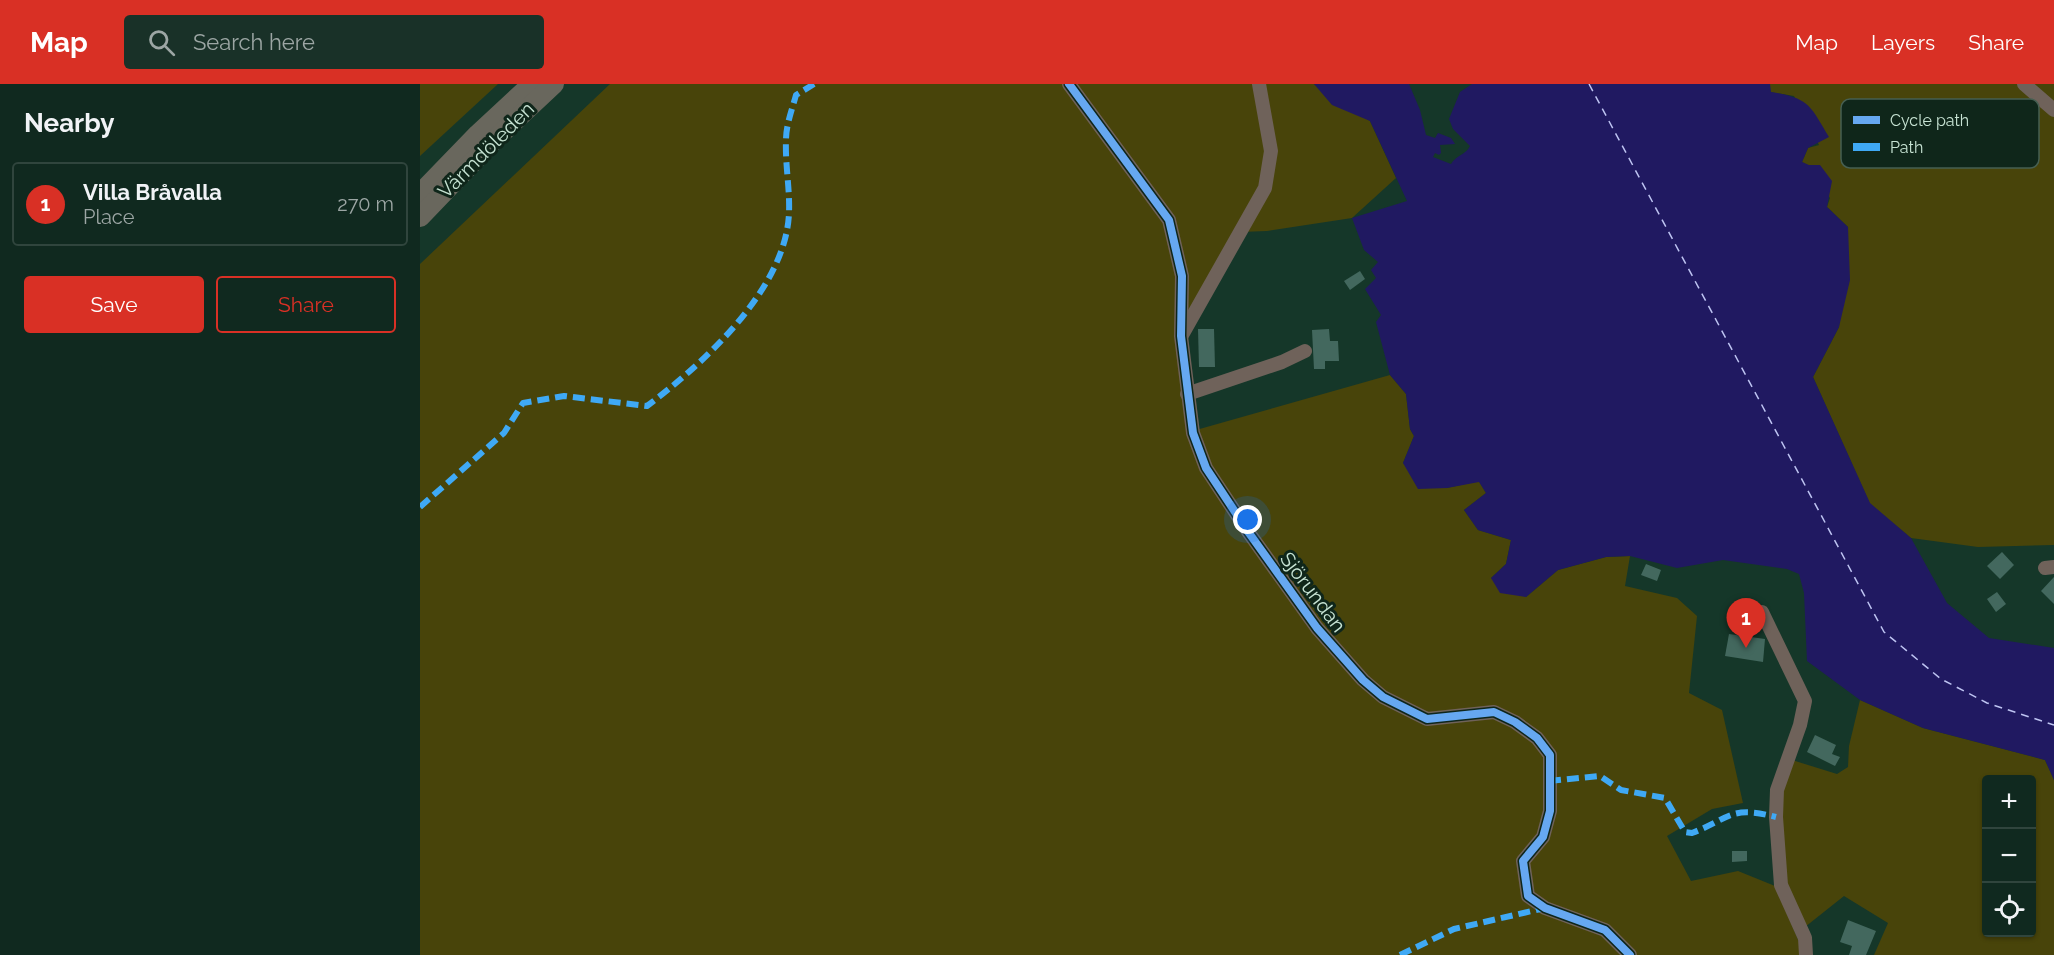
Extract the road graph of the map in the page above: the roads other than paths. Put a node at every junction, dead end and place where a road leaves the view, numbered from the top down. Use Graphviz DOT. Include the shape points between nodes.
graph roads {
  1 [pos="532,84"];
  2 [pos="554,84"];
  3 [pos="1069,84"];
  4 [pos="1259,84"];
  5 [pos="2024,84"];
  6 [pos="2054,110"];
  7 [pos="420,194"];
  8 [pos="420,217"];
  9 [pos="1181,336"];
  10 [pos="1305,351"];
  11 [pos="1186,394"];
  12 [pos="1762,612"];
  13 [pos="1630,955"];
  14 [pos="1806,955"];
  1 -- 7 [label="highway, Värmdöleden"];
  2 -- 8 [label="highway, Värmdöleden"];
  3 -- 9 [label="street, Sjörundan" via="1169,220 1182,276"];
  4 -- 9 [label="street" via="1271,151 1266,188"];
  5 -- 6 [label="street"];
  9 -- 11 [label="street, Sjörundan"];
  10 -- 11 [label="street"];
  11 -- 13 [label="street, Sjörundan" via="1193,433 1206,468 1317,628 1363,680 1383,697 1427,719 1494,712 1537,738 1550,755 1550,812 1543,837 1523,861 1528,896 1545,908 1605,930"];
  12 -- 14 [label="street" via="1805,701 1777,790 1776,817 1781,885 1805,938"];
}
